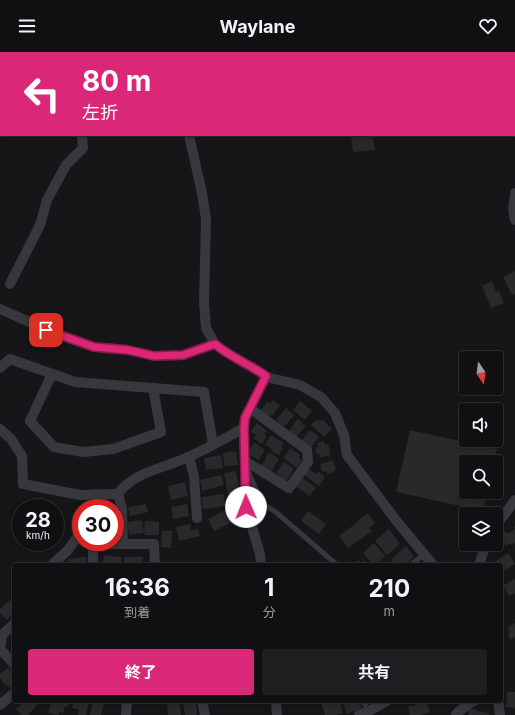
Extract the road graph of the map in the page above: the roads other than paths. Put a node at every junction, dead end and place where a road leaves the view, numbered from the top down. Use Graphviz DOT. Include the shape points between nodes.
graph roads {
  1 [pos="82,136"];
  2 [pos="189,136"];
  3 [pos="515,193"];
  4 [pos="515,220"];
  5 [pos="10,284"];
  6 [pos="0,309"];
  7 [pos="215,344"];
  8 [pos="0,368"];
  9 [pos="52,374"];
  10 [pos="266,376"];
  11 [pos="153,388"];
  12 [pos="250,409"];
  13 [pos="244,428"];
  14 [pos="0,429"];
  15 [pos="213,444"];
  16 [pos="189,457"];
  17 [pos="245,461"];
  18 [pos="97,494"];
  19 [pos="118,494"];
  20 [pos="97,499"];
  21 [pos="119,499"];
  22 [pos="515,500"];
  23 [pos="503,516"];
  24 [pos="197,518"];
  25 [pos="72,544"];
  26 [pos="124,544"];
  27 [pos="93,551"];
  28 [pos="483,551"];
  29 [pos="424,555"];
  30 [pos="54,563"];
  31 [pos="93,563"];
  32 [pos="155,563"];
  33 [pos="261,563"];
  34 [pos="335,563"];
  35 [pos="413,563"];
  36 [pos="431,563"];
  37 [pos="479,563"];
  38 [pos="12,626"];
  39 [pos="0,649"];
  40 [pos="12,662"];
  41 [pos="12,694"];
  42 [pos="126,703"];
  43 [pos="202,703"];
  44 [pos="276,703"];
  45 [pos="364,703"];
  46 [pos="383,703"];
  47 [pos="470,703"];
  48 [pos="498,703"];
  49 [pos="0,705"];
  50 [pos="369,711"];
  51 [pos="126,715"];
  52 [pos="205,715"];
  53 [pos="277,715"];
  54 [pos="359,715"];
  55 [pos="456,715"];
  56 [pos="500,715"];
  1 -- 5 [label="street" via="83,148 66,165 47,200 40,225"];
  2 -- 7 [label="street" via="206,218 206,328"];
  3 -- 4 [label="street"];
  6 -- 7 [label="street" via="94,347 128,350 154,356 183,355"];
  7 -- 10 [label="street"];
  8 -- 9 [label="street" via="10,359"];
  9 -- 11 [label="street" via="75,382"];
  9 -- 11 [label="street" via="30,420 54,447 82,452 113,449 161,432"];
  10 -- 12 [label="street"];
  10 -- 29 [label="street" via="300,385 321,397 335,413 344,435 347,455"];
  11 -- 15 [label="street" via="204,392"];
  12 -- 13 [label="street" via="245,418"];
  12 -- 17 [label="street" via="307,450 308,462 289,488"];
  13 -- 15 [label="street"];
  13 -- 17 [label="street"];
  14 -- 18 [label="street" via="11,439 22,456 23,484 80,495"];
  15 -- 16 [label="street"];
  16 -- 19 [label="street" via="133,479 124,485"];
  16 -- 24 [label="street" via="194,476"];
  17 -- 33 [label="street" via="246,507"];
  17 -- 34 [label="lane" via="262,503"];
  18 -- 19 [label="street"];
  18 -- 20 [label="street"];
  19 -- 21 [label="street"];
  22 -- 23 [label="street"];
  25 -- 30 [label="street"];
  26 -- 32 [label="street" via="154,544"];
  27 -- 31 [label="street"];
  28 -- 37 [label="street"];
  29 -- 35 [label="lane"];
  29 -- 36 [label="street"];
  38 -- 39 [label="street" via="2,635"];
  39 -- 40 [label="street"];
  41 -- 49 [label="street"];
  42 -- 51 [label="street"];
  43 -- 52 [label="street"];
  44 -- 53 [label="street"];
  45 -- 50 [label="lane"];
  46 -- 50 [label="street"];
  47 -- 55 [label="street"];
  48 -- 56 [label="street"];
  50 -- 54 [label="street"];
}
